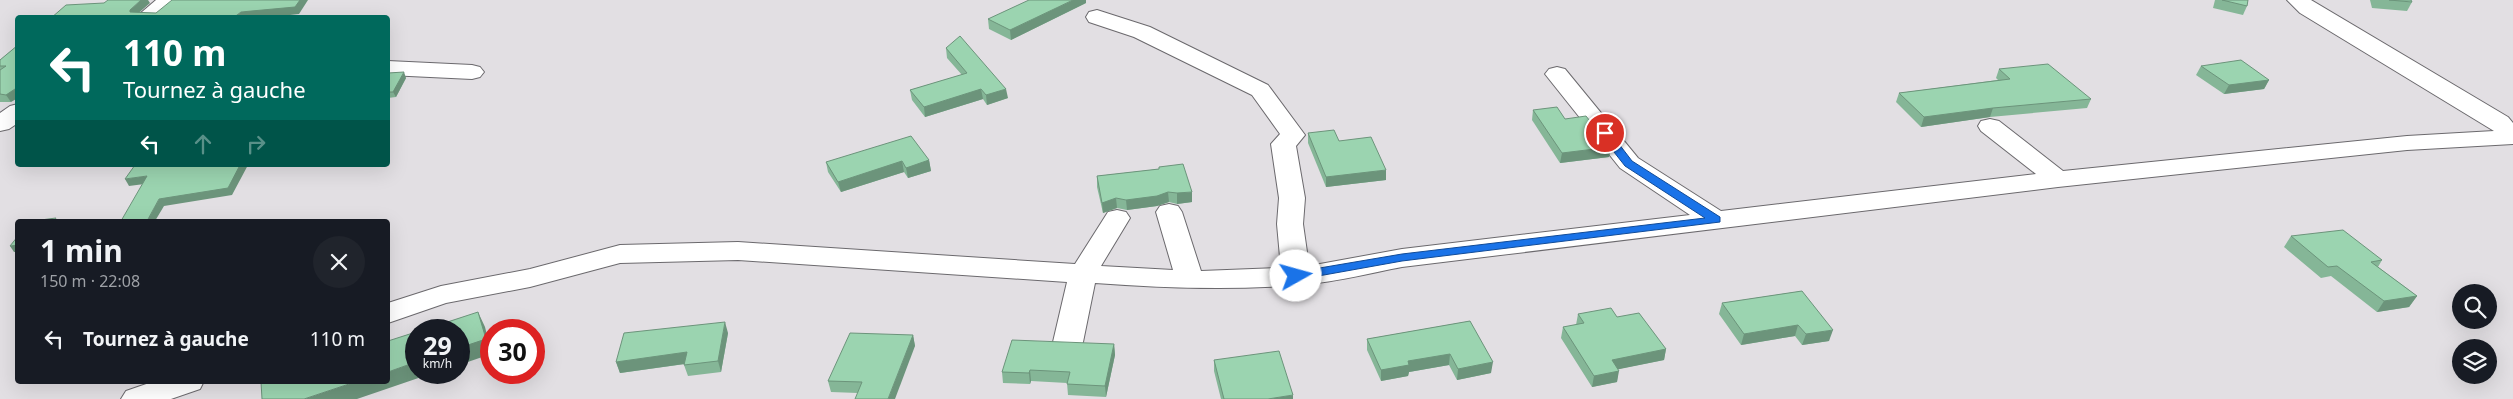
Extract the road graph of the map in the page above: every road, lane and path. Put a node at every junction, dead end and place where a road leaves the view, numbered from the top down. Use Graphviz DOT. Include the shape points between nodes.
graph roads {
  1 [pos="170,0"];
  2 [pos="2298,0"];
  3 [pos="150,15"];
  4 [pos="1097,17"];
  5 [pos="390,68"];
  6 [pos="472,72"];
  7 [pos="1557,74"];
  8 [pos="15,113"];
  9 [pos="0,124"];
  10 [pos="1990,126"];
  11 [pos="2513,137"];
  12 [pos="2058,179"];
  13 [pos="1169,212"];
  14 [pos="1117,218"];
  15 [pos="1716,220"];
  16 [pos="1083,273"];
  17 [pos="1296,276"];
  18 [pos="1190,280"];
  19 [pos="390,312"];
  20 [pos="1068,342"];
  21 [pos="180,384"];
  22 [pos="137,399"];
  1 -- 3 [label="street"];
  2 -- 11 [label="street" via="2499,122"];
  4 -- 17 [label="street" via="1142,32 1260,90 1293,135 1283,144 1292,198 1290,224"];
  5 -- 6 [label="street"];
  7 -- 15 [label="street" via="1628,163"];
  8 -- 9 [label="street"];
  10 -- 12 [label="street"];
  11 -- 12 [label="street" via="2407,143"];
  12 -- 15 [label="street"];
  13 -- 18 [label="street"];
  14 -- 16 [label="street"];
  15 -- 17 [label="street" via="1402,258"];
  16 -- 18 [label="street"];
  16 -- 19 [label="street" via="738,251 620,254 530,278 441,295"];
  16 -- 20 [label="street"];
  17 -- 18 [label="street"];
  21 -- 22 [label="street"];
}
